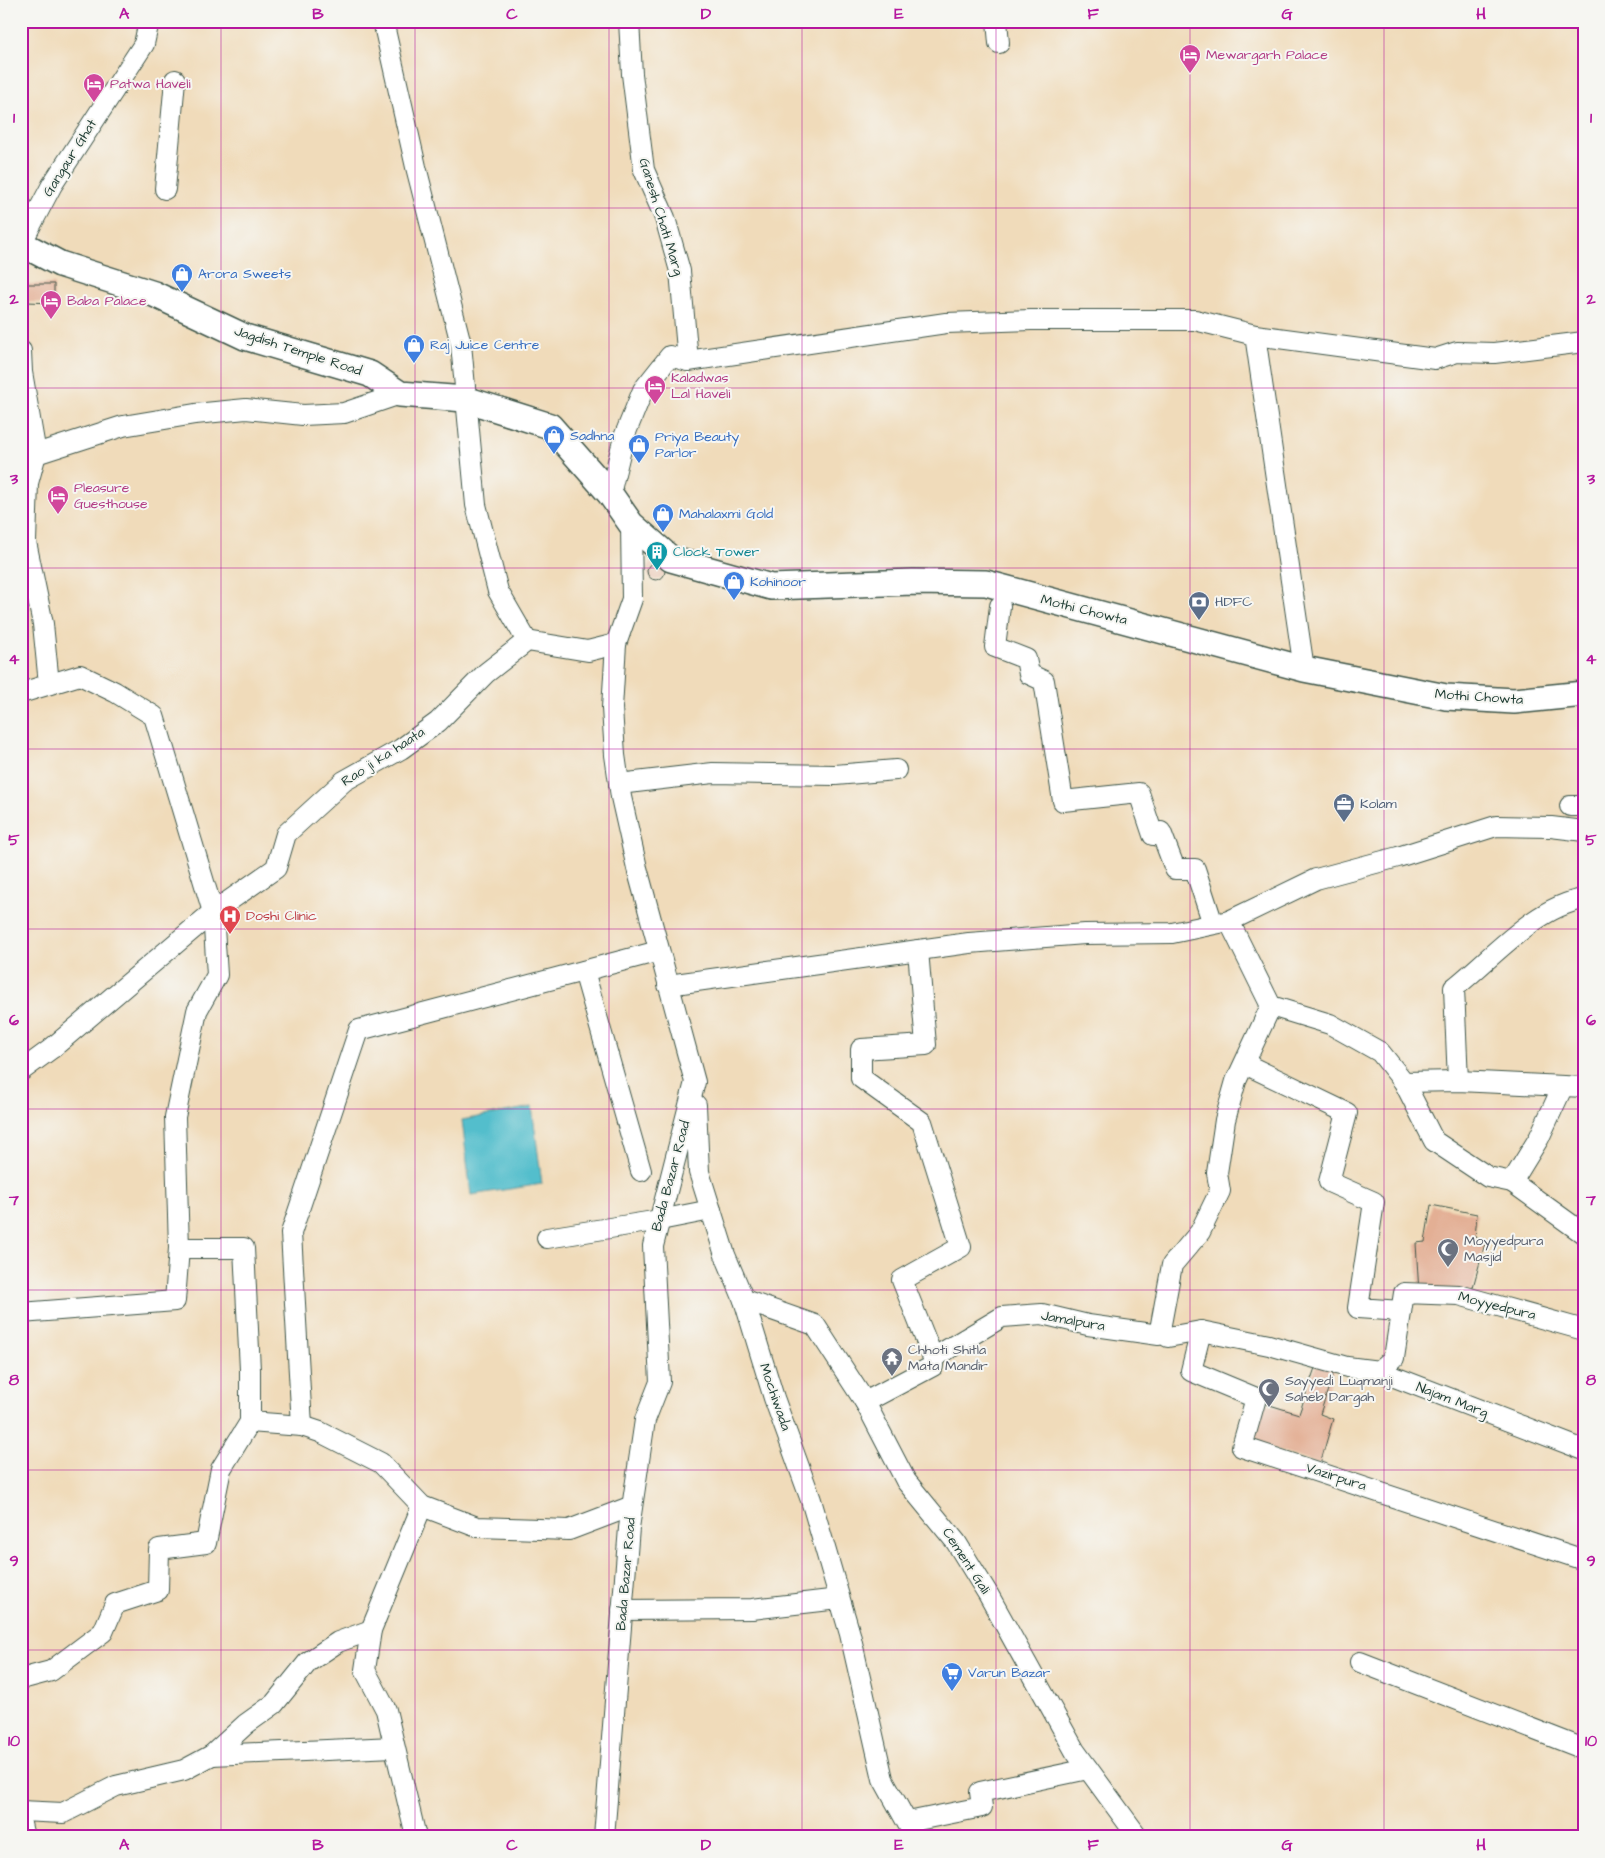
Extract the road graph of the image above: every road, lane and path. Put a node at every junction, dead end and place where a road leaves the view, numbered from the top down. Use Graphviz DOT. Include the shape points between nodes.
graph roads {
  1 [pos="149,21"];
  2 [pos="383,21"];
  3 [pos="629,21"];
  4 [pos="997,21"];
  5 [pos="999,43"];
  6 [pos="175,80"];
  7 [pos="165,190"];
  8 [pos="22,245"];
  9 [pos="1254,335"];
  10 [pos="1584,342"];
  11 [pos="21,351"];
  12 [pos="688,361"];
  13 [pos="400,394"];
  14 [pos="465,399"];
  15 [pos="28,460"];
  16 [pos="610,494"];
  17 [pos="631,524"];
  18 [pos="1000,606"];
  19 [pos="527,641"];
  20 [pos="616,644"];
  21 [pos="1304,669"];
  22 [pos="49,684"];
  23 [pos="21,693"];
  24 [pos="1584,694"];
  25 [pos="896,770"];
  26 [pos="619,784"];
  27 [pos="1584,831"];
  28 [pos="1584,899"];
  29 [pos="213,912"];
  30 [pos="1221,923"];
  31 [pos="918,950"];
  32 [pos="659,951"];
  33 [pos="584,971"];
  34 [pos="668,985"];
  35 [pos="1271,1006"];
  36 [pos="1244,1064"];
  37 [pos="21,1071"];
  38 [pos="1458,1081"];
  39 [pos="696,1082"];
  40 [pos="1404,1082"];
  41 [pos="1562,1086"];
  42 [pos="1584,1087"];
  43 [pos="641,1171"];
  44 [pos="1512,1182"];
  45 [pos="711,1210"];
  46 [pos="660,1220"];
  47 [pos="1584,1234"];
  48 [pos="547,1238"];
  49 [pos="179,1248"];
  50 [pos="744,1300"];
  51 [pos="1401,1311"];
  52 [pos="21,1313"];
  53 [pos="1584,1330"];
  54 [pos="1201,1331"];
  55 [pos="1164,1336"];
  56 [pos="933,1358"];
  57 [pos="1379,1371"];
  58 [pos="864,1402"];
  59 [pos="250,1422"];
  60 [pos="302,1426"];
  61 [pos="1584,1450"];
  62 [pos="422,1506"];
  63 [pos="632,1506"];
  64 [pos="1584,1560"];
  65 [pos="840,1598"];
  66 [pos="622,1610"];
  67 [pos="371,1630"];
  68 [pos="1360,1662"];
  69 [pos="21,1679"];
  70 [pos="394,1747"];
  71 [pos="1584,1749"];
  72 [pos="212,1755"];
  73 [pos="1088,1769"];
  74 [pos="21,1811"];
  75 [pos="21,1824"];
  76 [pos="911,1829"];
  77 [pos="24,1837"];
  78 [pos="416,1837"];
  79 [pos="604,1837"];
  80 [pos="1138,1837"];
  1 -- 8 [label="street, Gangaur Ghat" via="144,44 52,185"];
  2 -- 14 [label="street" via="461,344"];
  3 -- 12 [label="street, Ganesh Chati Marg" via="644,170 665,218 680,270"];
  4 -- 5 [label="street"];
  6 -- 7 [label="street"];
  8 -- 13 [label="main road, Jagdish Temple Road" via="60,264 154,294 245,337 370,374"];
  9 -- 10 [label="street" via="1435,359 1456,352 1494,353"];
  9 -- 12 [label="street" via="1195,320 946,323"];
  9 -- 21 [label="street"];
  11 -- 15 [label="street"];
  12 -- 16 [label="street" via="670,356 643,390 624,437"];
  13 -- 14 [label="main road, Jagdish Temple Road"];
  13 -- 15 [label="street" via="344,413 303,415 246,409 123,426"];
  14 -- 16 [label="main road, Jagdish Temple Road" via="550,426"];
  14 -- 19 [label="street" via="476,505 498,591"];
  15 -- 22 [label="street" via="26,542 43,624"];
  16 -- 17 [label="main road, Mothi Chowta"];
  17 -- 20 [label="street" via="632,599"];
  17 -- 21 [label="main road, Mothi Chowta" via="671,559 771,587 986,583"];
  18 -- 30 [label="street" via="995,647 1026,659 1028,674 1044,681 1063,801 1139,793 1153,835 1161,832 1174,869 1195,869"];
  19 -- 20 [label="street" via="588,652"];
  19 -- 29 [label="street, Rao ji ka haata" via="486,673 438,722 401,749 344,781 286,834 276,868"];
  20 -- 26 [label="street" via="612,708"];
  21 -- 24 [label="main road, Mothi Chowta" via="1446,697 1514,702"];
  22 -- 23 [label="street"];
  22 -- 29 [label="street" via="80,675 154,716"];
  25 -- 26 [label="street" via="835,775 713,773"];
  26 -- 32 [label="street"];
  27 -- 30 [label="street" via="1496,826 1316,879"];
  28 -- 38 [label="street" via="1571,901 1530,923 1454,988"];
  29 -- 37 [label="street, Rao ji ka haata"];
  29 -- 49 [label="street" via="216,975 198,1011 175,1117"];
  30 -- 31 [label="street" via="1172,933 1085,934"];
  30 -- 35 [label="street"];
  31 -- 34 [label="street"];
  31 -- 56 [label="street" via="926,1045 861,1049 862,1078 922,1122 961,1247 902,1280"];
  32 -- 33 [label="street"];
  32 -- 34 [label="street"];
  33 -- 43 [label="street"];
  33 -- 60 [label="street" via="359,1030 291,1233"];
  34 -- 39 [label="street"];
  35 -- 36 [label="street"];
  35 -- 40 [label="street" via="1330,1024 1380,1052"];
  36 -- 51 [label="street" via="1347,1113 1329,1182 1374,1202 1358,1308"];
  36 -- 55 [label="street" via="1225,1120 1217,1173 1220,1191 1200,1232 1172,1265"];
  38 -- 40 [label="street"];
  38 -- 41 [label="street"];
  39 -- 45 [label="street, Mochiwada" via="699,1172"];
  39 -- 46 [label="street, Bada Bazar Road"];
  40 -- 44 [label="street" via="1434,1140 1488,1177"];
  41 -- 42 [label="street"];
  41 -- 44 [label="street" via="1539,1138"];
  44 -- 47 [label="street"];
  45 -- 46 [label="street"];
  45 -- 50 [label="street, Mochiwada"];
  46 -- 48 [label="street"];
  46 -- 63 [label="street, Bada Bazar Road" via="653,1246 660,1382 645,1420"];
  49 -- 52 [label="street" via="175,1301"];
  49 -- 59 [label="street" via="244,1248"];
  50 -- 58 [label="street, Cement Gali" via="816,1325"];
  50 -- 65 [label="street, Mochiwada"];
  51 -- 53 [label="street, Moyyedpura" via="1404,1293 1459,1295"];
  51 -- 57 [label="street, Moyyedpura" via="1394,1358"];
  54 -- 55 [label="street, Jamalpura"];
  54 -- 57 [label="street, Najam Marg"];
  54 -- 64 [label="street, Vazirpura" via="1191,1371 1256,1398 1242,1446"];
  55 -- 56 [label="street, Jamalpura" via="1088,1325 1042,1314 1002,1317"];
  56 -- 58 [label="street, Jamalpura" via="933,1366"];
  57 -- 61 [label="street, Najam Marg"];
  58 -- 73 [label="street, Cement Gali" via="906,1481 956,1542 988,1594"];
  59 -- 60 [label="street"];
  59 -- 69 [label="street" via="221,1469 206,1543 158,1549 158,1590 115,1604 102,1632 51,1671"];
  60 -- 62 [label="street" via="381,1463"];
  62 -- 63 [label="street" via="478,1527 569,1530"];
  62 -- 67 [label="street"];
  63 -- 66 [label="street, Bada Bazar Road"];
  65 -- 66 [label="street" via="752,1609"];
  65 -- 76 [label="street, Mochiwada" via="883,1779"];
  66 -- 79 [label="street, Bada Bazar Road"];
  67 -- 70 [label="street" via="365,1670 386,1710"];
  67 -- 72 [label="street" via="338,1642 308,1662 274,1704"];
  68 -- 71 [label="street"];
  70 -- 72 [label="street"];
  70 -- 78 [label="street"];
  72 -- 74 [label="street" via="184,1770 116,1786 62,1813"];
  73 -- 76 [label="street" via="980,1792 982,1807"];
  73 -- 80 [label="street, Cement Gali"];
  75 -- 77 [label="street"];
}
